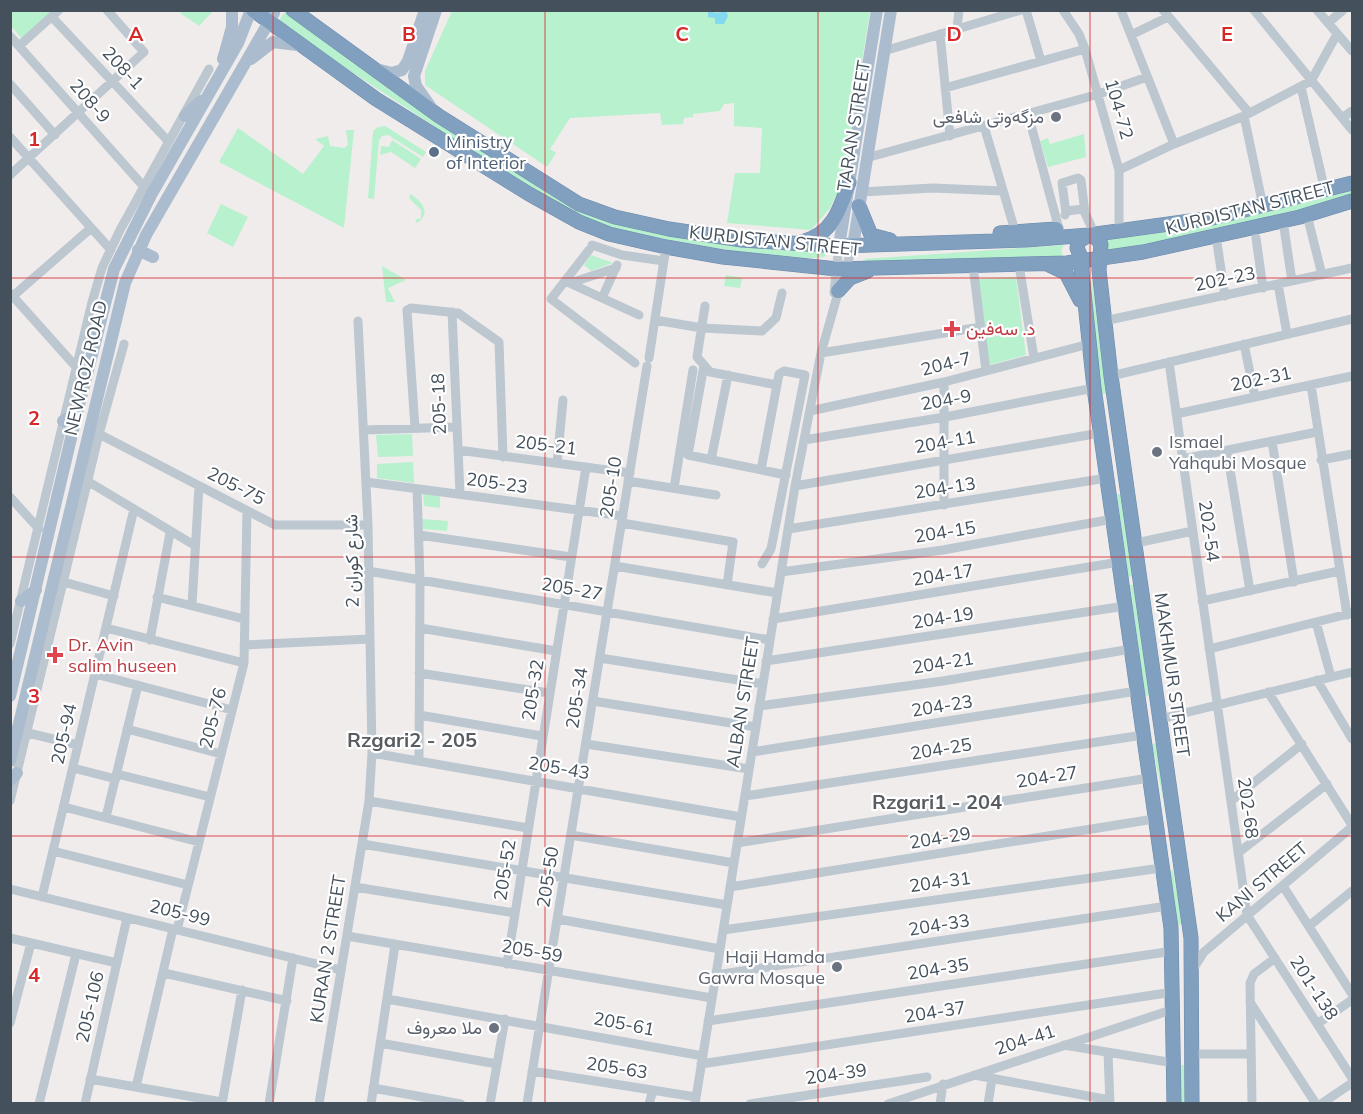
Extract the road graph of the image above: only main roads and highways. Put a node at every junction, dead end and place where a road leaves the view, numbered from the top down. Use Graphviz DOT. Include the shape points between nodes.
graph roads {
  1 [pos="232,10"];
  2 [pos="293,10"];
  3 [pos="302,10"];
  4 [pos="425,10"];
  5 [pos="436,10"];
  6 [pos="877,10"];
  7 [pos="891,10"];
  8 [pos="263,13"];
  9 [pos="297,45"];
  10 [pos="346,49"];
  11 [pos="370,67"];
  12 [pos="236,75"];
  13 [pos="215,81"];
  14 [pos="863,95"];
  15 [pos="207,97"];
  16 [pos="876,97"];
  17 [pos="185,116"];
  18 [pos="439,116"];
  19 [pos="153,173"];
  20 [pos="849,183"];
  21 [pos="1353,183"];
  22 [pos="150,188"];
  23 [pos="860,199"];
  24 [pos="1353,201"];
  25 [pos="1246,209"];
  26 [pos="1090,230"];
  27 [pos="958,242"];
  28 [pos="788,244"];
  29 [pos="913,244"];
  30 [pos="846,246"];
  31 [pos="138,250"];
  32 [pos="1143,252"];
  33 [pos="153,257"];
  34 [pos="1090,257"];
  35 [pos="1047,264"];
  36 [pos="798,265"];
  37 [pos="886,268"];
  38 [pos="1102,299"];
  39 [pos="92,302"];
  40 [pos="1086,314"];
  41 [pos="100,318"];
  42 [pos="109,344"];
  43 [pos="124,346"];
  44 [pos="84,381"];
  45 [pos="99,385"];
  46 [pos="1117,410"];
  47 [pos="77,413"];
  48 [pos="1098,414"];
  49 [pos="63,421"];
  50 [pos="36,590"];
  51 [pos="21,601"];
  52 [pos="38,648"];
  53 [pos="44,667"];
  54 [pos="10,696"];
  55 [pos="10,761"];
  56 [pos="1176,834"];
  57 [pos="1157,835"];
  58 [pos="1181,865"];
  59 [pos="1161,868"];
  60 [pos="1174,1104"];
  61 [pos="1192,1104"];
  1 -- 13 [label="main road" via="231,34"];
  2 -- 10 [label="highway, KURDISTAN STREET"];
  3 -- 10 [label="highway, KURDISTAN STREET"];
  4 -- 11 [label="main road" via="402,70 392,73"];
  5 -- 18 [label="main road" via="414,80 421,96"];
  6 -- 14 [label="main road, TARAN STREET"];
  7 -- 16 [label="main road, TARAN STREET"];
  8 -- 9 [label="highway, KURDISTAN STREET"];
  8 -- 12 [label="main road, NEWROZ ROAD"];
  8 -- 13 [label="main road, NEWROZ ROAD" via="238,43"];
  9 -- 12 [label="main road" via="281,41 269,44"];
  9 -- 36 [label="highway, KURDISTAN STREET" via="376,99 579,222 609,234 666,247"];
  10 -- 11 [label="highway, KURDISTAN STREET"];
  11 -- 18 [label="highway, KURDISTAN STREET"];
  12 -- 31 [label="main road, NEWROZ ROAD" via="223,112"];
  13 -- 15 [label="main road, NEWROZ ROAD"];
  14 -- 16 [label="main road"];
  14 -- 20 [label="main road, TARAN STREET"];
  15 -- 17 [label="main road"];
  15 -- 22 [label="main road, NEWROZ ROAD"];
  16 -- 23 [label="main road, TARAN STREET"];
  18 -- 28 [label="highway, KURDISTAN STREET" via="560,193 594,210 669,229"];
  19 -- 22 [label="main road"];
  20 -- 28 [label="highway" via="828,228 812,239"];
  20 -- 30 [label="main road, TARAN STREET"];
  21 -- 25 [label="highway, KURDISTAN STREET"];
  22 -- 41 [label="main road, NEWROZ ROAD" via="120,255"];
  23 -- 29 [label="highway" via="870,235"];
  23 -- 30 [label="main road, TARAN STREET"];
  24 -- 32 [label="highway, KURDISTAN STREET"];
  25 -- 26 [label="highway, KURDISTAN STREET" via="1119,223"];
  25 -- 26 [label="highway, KURDISTAN STREET" via="1212,218"];
  26 -- 27 [label="highway, KURDISTAN STREET"];
  26 -- 27 [label="highway, KURDISTAN STREET" via="1015,231"];
  26 -- 34 [label="highway, MAKHMUR STREET" via="1099,241"];
  26 -- 34 [label="highway, MAKHMUR STREET" via="1077,248"];
  27 -- 29 [label="highway, KURDISTAN STREET"];
  28 -- 30 [label="highway, KURDISTAN STREET"];
  29 -- 30 [label="highway, KURDISTAN STREET"];
  31 -- 33 [label="main road"];
  31 -- 42 [label="main road, NEWROZ ROAD"];
  32 -- 34 [label="highway, KURDISTAN STREET"];
  32 -- 38 [label="highway" via="1110,268"];
  34 -- 35 [label="highway, KURDISTAN STREET"];
  34 -- 38 [label="highway, MAKHMUR STREET"];
  34 -- 40 [label="highway, MAKHMUR STREET"];
  35 -- 37 [label="highway, KURDISTAN STREET"];
  35 -- 40 [label="highway" via="1070,277"];
  36 -- 37 [label="highway, KURDISTAN STREET"];
  36 -- 37 [label="highway" via="828,274 836,289 855,276"];
  38 -- 46 [label="highway, MAKHMUR STREET"];
  39 -- 41 [label="main road"];
  40 -- 48 [label="highway, MAKHMUR STREET"];
  41 -- 44 [label="main road, NEWROZ ROAD"];
  42 -- 43 [label="main road"];
  42 -- 45 [label="main road, NEWROZ ROAD"];
  44 -- 45 [label="main road"];
  44 -- 47 [label="main road, NEWROZ ROAD"];
  45 -- 52 [label="main road, NEWROZ ROAD" via="54,605"];
  46 -- 48 [label="highway" via="1106,402 1099,406"];
  46 -- 56 [label="highway, MAKHMUR STREET"];
  47 -- 49 [label="main road"];
  47 -- 50 [label="main road, NEWROZ ROAD"];
  48 -- 57 [label="highway, MAKHMUR STREET"];
  50 -- 51 [label="main road"];
  50 -- 54 [label="main road, NEWROZ ROAD"];
  52 -- 53 [label="main road"];
  52 -- 55 [label="main road, NEWROZ ROAD"];
  56 -- 57 [label="highway" via="1167,844 1160,842"];
  56 -- 58 [label="highway, MAKHMUR STREET"];
  57 -- 59 [label="highway, MAKHMUR STREET"];
  58 -- 59 [label="highway" via="1169,857"];
  58 -- 61 [label="highway, MAKHMUR STREET" via="1191,938"];
  59 -- 60 [label="highway, MAKHMUR STREET" via="1173,951"];
}
